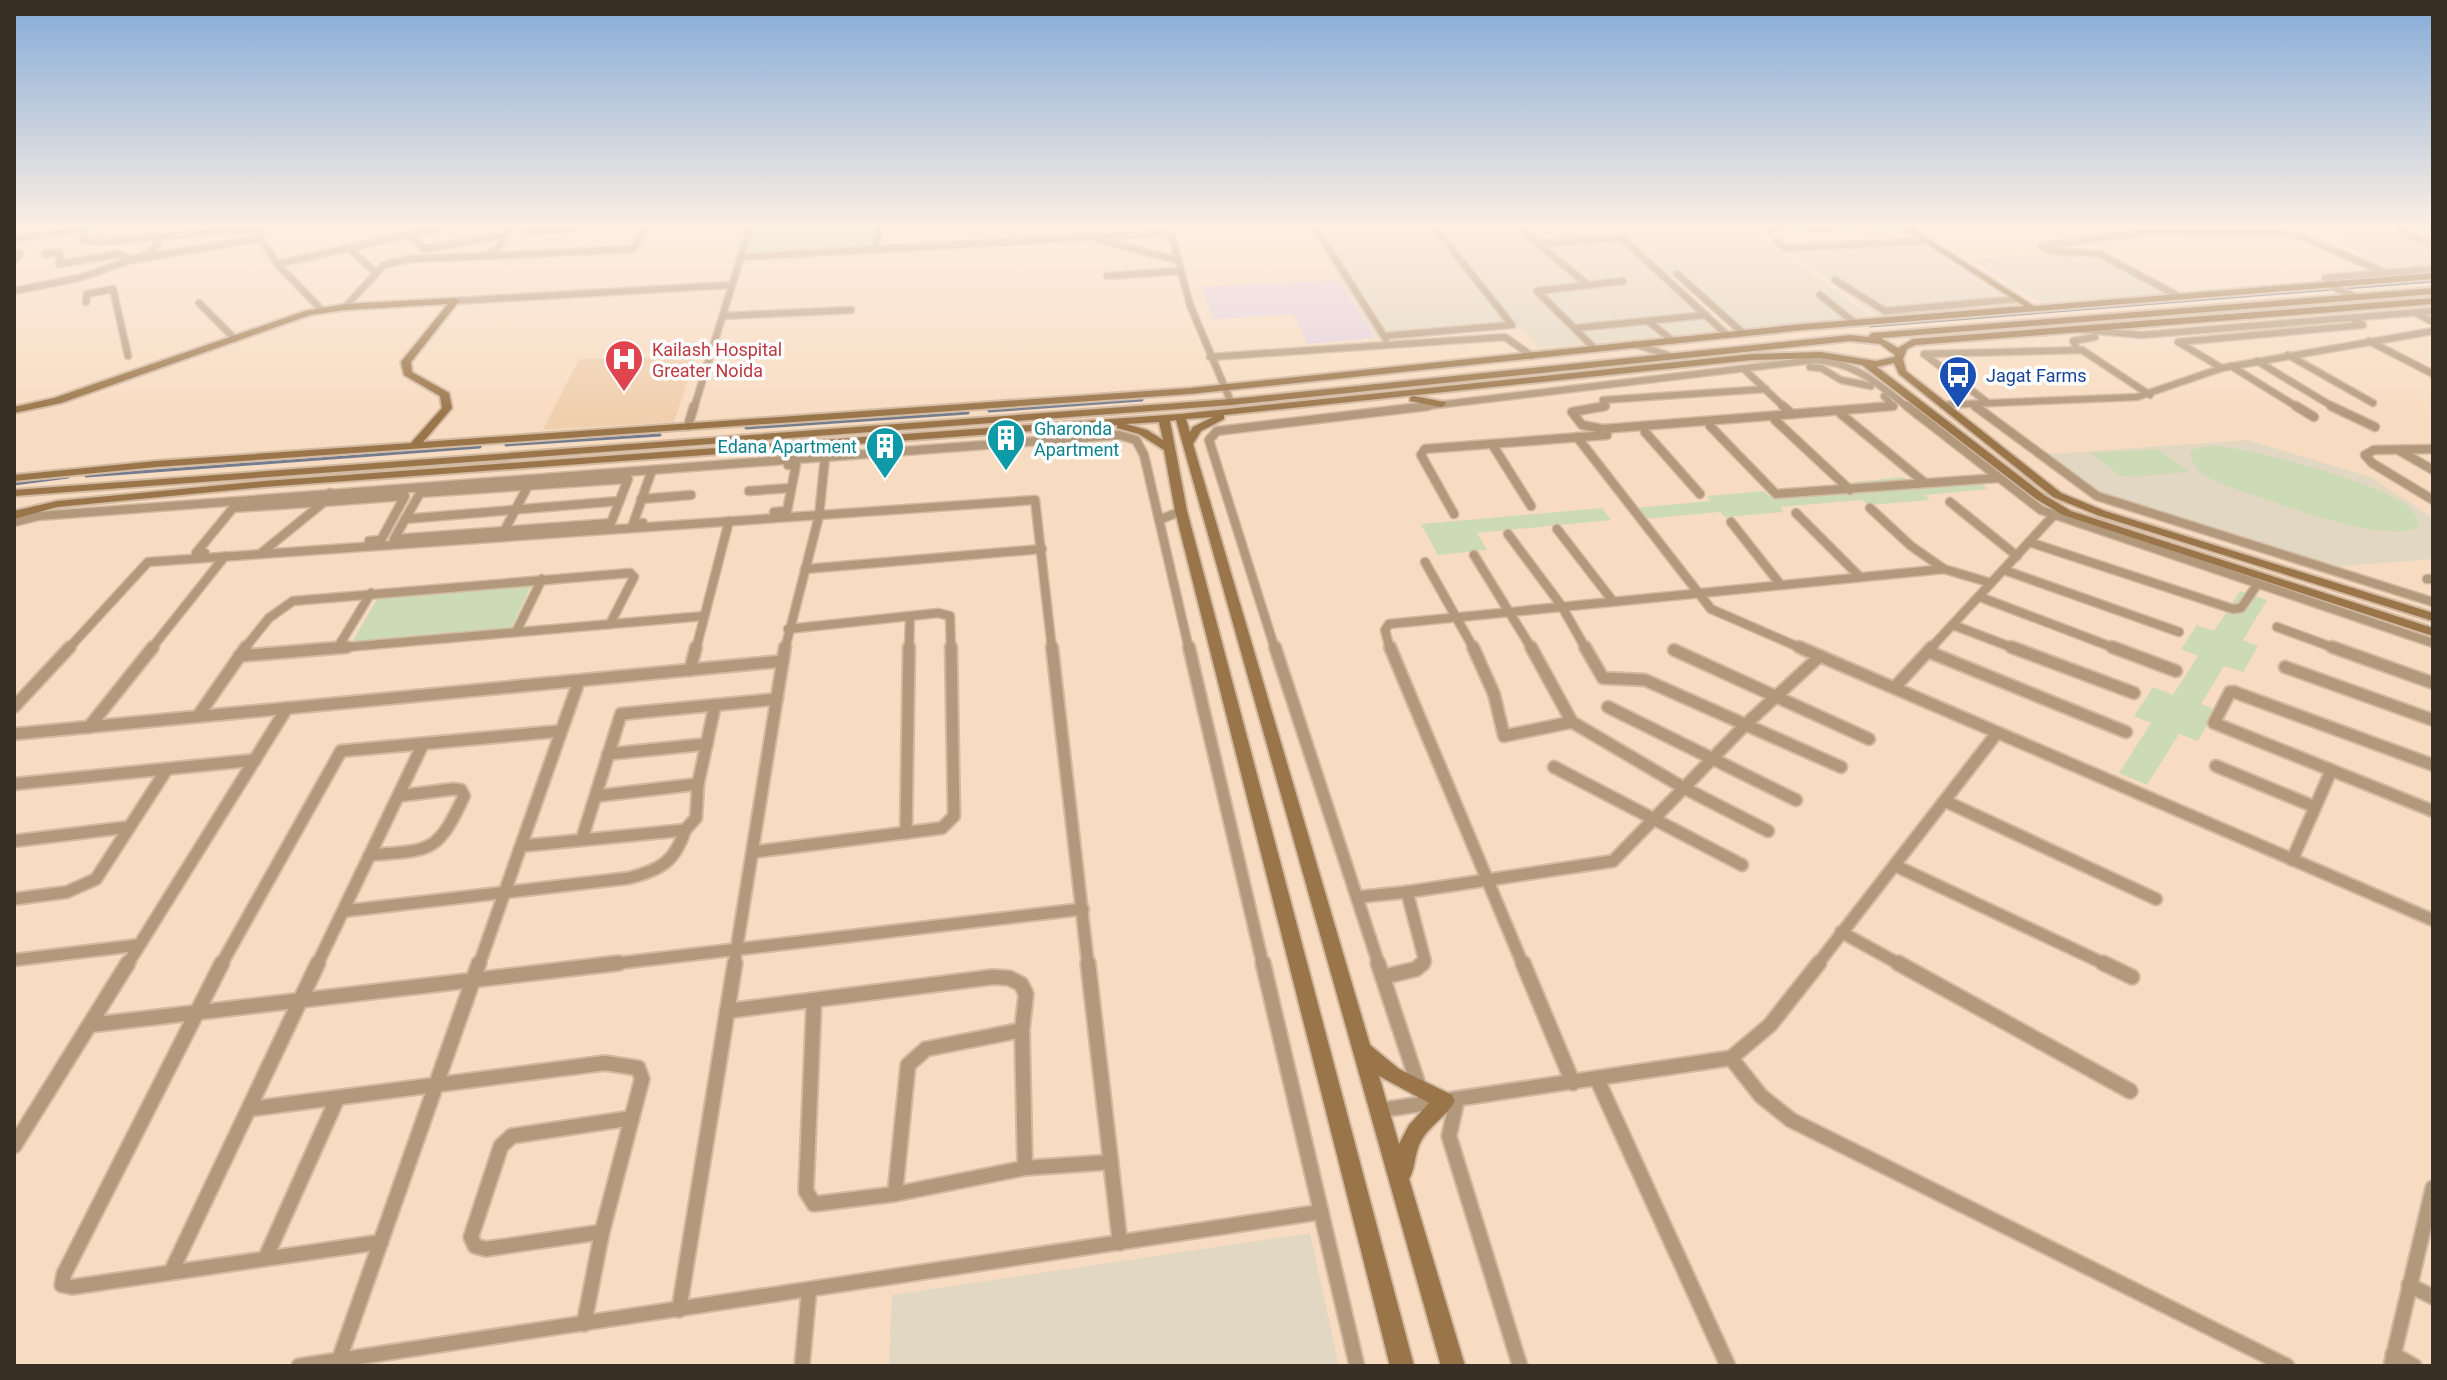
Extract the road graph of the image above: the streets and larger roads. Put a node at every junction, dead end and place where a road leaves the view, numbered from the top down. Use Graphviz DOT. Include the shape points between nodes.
graph roads {
  1 [pos="301,288"];
  2 [pos="362,288"];
  3 [pos="672,288"];
  4 [pos="729,288"];
  5 [pos="1186,288"];
  6 [pos="1354,288"];
  7 [pos="1483,288"];
  8 [pos="1566,288"];
  9 [pos="1676,288"];
  10 [pos="1693,288"];
  11 [pos="1849,288"];
  12 [pos="1991,288"];
  13 [pos="2164,288"];
  14 [pos="2289,288"];
  15 [pos="2339,288"];
  16 [pos="2433,291"];
  17 [pos="1820,295"];
  18 [pos="2352,295"];
  19 [pos="2180,297"];
  20 [pos="455,301"];
  21 [pos="2433,301"];
  22 [pos="86,302"];
  23 [pos="199,303"];
  24 [pos="345,307"];
  25 [pos="322,310"];
  26 [pos="851,310"];
  27 [pos="2433,311"];
  28 [pos="2023,312"];
  29 [pos="2414,312"];
  30 [pos="1706,315"];
  31 [pos="723,316"];
  32 [pos="2350,317"];
  33 [pos="1649,322"];
  34 [pos="2433,322"];
  35 [pos="1855,323"];
  36 [pos="2258,325"];
  37 [pos="1576,328"];
  38 [pos="2075,329"];
  39 [pos="2433,331"];
  40 [pos="1743,333"];
  41 [pos="2174,333"];
  42 [pos="2274,333"];
  43 [pos="1727,335"];
  44 [pos="2117,335"];
  45 [pos="1384,336"];
  46 [pos="1860,337"];
  47 [pos="235,339"];
  48 [pos="1841,339"];
  49 [pos="2185,339"];
  50 [pos="1673,341"];
  51 [pos="2369,341"];
  52 [pos="1389,344"];
  53 [pos="1634,344"];
  54 [pos="1594,348"];
  55 [pos="2077,349"];
  56 [pos="2288,355"];
  57 [pos="128,356"];
  58 [pos="1532,356"];
  59 [pos="1210,357"];
  60 [pos="1899,357"];
  61 [pos="1851,359"];
  62 [pos="1666,361"];
  63 [pos="2257,361"];
  64 [pos="1866,363"];
  65 [pos="2227,367"];
  66 [pos="1746,371"];
  67 [pos="2433,374"];
  68 [pos="1448,378"];
  69 [pos="1642,382"];
  70 [pos="1224,388"];
  71 [pos="1766,389"];
  72 [pos="1444,392"];
  73 [pos="2150,395"];
  74 [pos="1401,396"];
  75 [pos="1988,403"];
  76 [pos="2373,403"];
  77 [pos="1441,404"];
  78 [pos="1972,404"];
  79 [pos="1942,405"];
  80 [pos="977,406"];
  81 [pos="1234,407"];
  82 [pos="1910,408"];
  83 [pos="14,410"];
  84 [pos="1792,414"];
  85 [pos="1841,414"];
  86 [pos="2314,417"];
  87 [pos="1172,418"];
  88 [pos="997,419"];
  89 [pos="1775,420"];
  90 [pos="1092,424"];
  91 [pos="1938,424"];
  92 [pos="898,425"];
  93 [pos="688,426"];
  94 [pos="1710,426"];
  95 [pos="2375,427"];
  96 [pos="992,431"];
  97 [pos="1645,432"];
  98 [pos="1577,437"];
  99 [pos="508,439"];
  100 [pos="877,439"];
  101 [pos="1492,444"];
  102 [pos="414,446"];
  103 [pos="975,446"];
  104 [pos="1179,447"];
  105 [pos="2433,449"];
  106 [pos="2398,450"];
  107 [pos="479,456"];
  108 [pos="825,458"];
  109 [pos="797,462"];
  110 [pos="2433,470"];
  111 [pos="651,472"];
  112 [pos="14,478"];
  113 [pos="1998,478"];
  114 [pos="530,482"];
  115 [pos="1925,483"];
  116 [pos="264,484"];
  117 [pos="791,488"];
  118 [pos="1850,490"];
  119 [pos="749,491"];
  120 [pos="14,493"];
  121 [pos="1700,494"];
  122 [pos="691,495"];
  123 [pos="327,498"];
  124 [pos="641,499"];
  125 [pos="239,500"];
  126 [pos="2433,500"];
  127 [pos="619,501"];
  128 [pos="1950,502"];
  129 [pos="1531,506"];
  130 [pos="1870,508"];
  131 [pos="515,509"];
  132 [pos="1181,511"];
  133 [pos="1796,513"];
  134 [pos="1454,514"];
  135 [pos="14,515"];
  136 [pos="819,516"];
  137 [pos="2053,516"];
  138 [pos="405,519"];
  139 [pos="1159,520"];
  140 [pos="729,521"];
  141 [pos="14,522"];
  142 [pos="1731,522"];
  143 [pos="1557,529"];
  144 [pos="502,534"];
  145 [pos="1508,534"];
  146 [pos="2029,542"];
  147 [pos="1042,549"];
  148 [pos="262,551"];
  149 [pos="1474,555"];
  150 [pos="225,556"];
  151 [pos="2017,556"];
  152 [pos="1425,562"];
  153 [pos="805,569"];
  154 [pos="1944,569"];
  155 [pos="2306,569"];
  156 [pos="2004,570"];
  157 [pos="1860,577"];
  158 [pos="542,579"];
  159 [pos="1991,583"];
  160 [pos="1780,584"];
  161 [pos="2257,585"];
  162 [pos="1697,592"];
  163 [pos="371,593"];
  164 [pos="1980,597"];
  165 [pos="1612,600"];
  166 [pos="2433,602"];
  167 [pos="1561,605"];
  168 [pos="1511,610"];
  169 [pos="1456,615"];
  170 [pos="704,616"];
  171 [pos="910,617"];
  172 [pos="2433,617"];
  173 [pos="610,624"];
  174 [pos="1953,625"];
  175 [pos="2277,627"];
  176 [pos="788,629"];
  177 [pos="516,632"];
  178 [pos="2179,632"];
  179 [pos="2433,632"];
  180 [pos="2433,643"];
  181 [pos="338,647"];
  182 [pos="1674,650"];
  183 [pos="1929,652"];
  184 [pos="239,656"];
  185 [pos="1820,656"];
  186 [pos="783,661"];
  187 [pos="2285,667"];
  188 [pos="690,670"];
  189 [pos="2176,671"];
  190 [pos="579,681"];
  191 [pos="2433,683"];
  192 [pos="1895,687"];
  193 [pos="2134,693"];
  194 [pos="1776,697"];
  195 [pos="777,699"];
  196 [pos="715,705"];
  197 [pos="14,707"];
  198 [pos="1608,707"];
  199 [pos="287,708"];
  200 [pos="198,716"];
  201 [pos="2433,720"];
  202 [pos="1572,722"];
  203 [pos="1745,725"];
  204 [pos="89,727"];
  205 [pos="561,731"];
  206 [pos="2126,732"];
  207 [pos="1997,733"];
  208 [pos="14,734"];
  209 [pos="1869,739"];
  210 [pos="423,744"];
  211 [pos="707,744"];
  212 [pos="608,754"];
  213 [pos="1712,759"];
  214 [pos="255,760"];
  215 [pos="2433,765"];
  216 [pos="2216,766"];
  217 [pos="1554,767"];
  218 [pos="1841,767"];
  219 [pos="167,769"];
  220 [pos="2331,771"];
  221 [pos="14,784"];
  222 [pos="698,784"];
  223 [pos="1684,788"];
  224 [pos="398,796"];
  225 [pos="596,796"];
  226 [pos="1796,800"];
  227 [pos="1947,802"];
  228 [pos="2315,807"];
  229 [pos="2433,811"];
  230 [pos="1654,819"];
  231 [pos="129,827"];
  232 [pos="685,830"];
  233 [pos="1768,831"];
  234 [pos="906,833"];
  235 [pos="582,839"];
  236 [pos="14,841"];
  237 [pos="521,846"];
  238 [pos="753,852"];
  239 [pos="370,855"];
  240 [pos="2292,860"];
  241 [pos="1742,865"];
  242 [pos="1896,866"];
  243 [pos="1488,882"];
  244 [pos="1407,892"];
  245 [pos="504,894"];
  246 [pos="1358,897"];
  247 [pos="14,899"];
  248 [pos="2156,899"];
  249 [pos="1083,909"];
  250 [pos="344,911"];
  251 [pos="2433,920"];
  252 [pos="1841,932"];
  253 [pos="139,945"];
  254 [pos="737,950"];
  255 [pos="14,960"];
  256 [pos="1383,977"];
  257 [pos="2132,977"];
  258 [pos="473,981"];
  259 [pos="814,1000"];
  260 [pos="301,1001"];
  261 [pos="727,1011"];
  262 [pos="195,1013"];
  263 [pos="90,1025"];
  264 [pos="1022,1030"];
  265 [pos="1362,1045"];
  266 [pos="1731,1058"];
  267 [pos="1597,1079"];
  268 [pos="1573,1083"];
  269 [pos="436,1086"];
  270 [pos="1419,1089"];
  271 [pos="2130,1091"];
  272 [pos="337,1099"];
  273 [pos="1451,1100"];
  274 [pos="249,1109"];
  275 [pos="1381,1110"];
  276 [pos="632,1118"];
  277 [pos="14,1146"];
  278 [pos="1111,1162"];
  279 [pos="1025,1168"];
  280 [pos="1403,1188"];
  281 [pos="2433,1188"];
  282 [pos="895,1194"];
  283 [pos="1321,1212"];
  284 [pos="2429,1227"];
  285 [pos="602,1232"];
  286 [pos="381,1242"];
  287 [pos="1120,1243"];
  288 [pos="266,1257"];
  289 [pos="172,1270"];
  290 [pos="2409,1285"];
  291 [pos="809,1290"];
  292 [pos="2433,1297"];
  293 [pos="679,1310"];
  294 [pos="584,1324"];
  295 [pos="339,1360"];
  296 [pos="2392,1360"];
  297 [pos="299,1366"];
  298 [pos="802,1366"];
  299 [pos="1357,1366"];
  300 [pos="1402,1366"];
  301 [pos="1453,1366"];
  302 [pos="1520,1366"];
  303 [pos="1728,1366"];
  304 [pos="2287,1366"];
  305 [pos="2414,1366"];
  1 -- 25 [label="street"];
  2 -- 24 [label="street"];
  3 -- 20 [label="street"];
  4 -- 31 [label="street"];
  5 -- 59 [label="street"];
  6 -- 45 [label="street"];
  7 -- 45 [label="street" via="1512,325"];
  8 -- 37 [label="street" via="1536,293"];
  9 -- 30 [label="street"];
  10 -- 40 [label="street"];
  11 -- 28 [label="street" via="1885,311"];
  12 -- 28 [label="street"];
  13 -- 19 [label="street"];
  14 -- 19 [label="street"];
  15 -- 18 [label="street"];
  16 -- 18 [label="street"];
  17 -- 35 [label="street"];
  18 -- 28 [label="street"];
  19 -- 28 [label="street"];
  20 -- 24 [label="street"];
  20 -- 102 [label="street" via="406,362 407,373 447,400 447,408"];
  21 -- 38 [label="street"];
  22 -- 57 [label="street" via="87,294 113,289"];
  23 -- 47 [label="street"];
  24 -- 25 [label="street"];
  25 -- 47 [label="street"];
  26 -- 31 [label="street"];
  27 -- 29 [label="street"];
  28 -- 35 [label="street"];
  28 -- 46 [label="street"];
  29 -- 32 [label="street"];
  29 -- 34 [label="street"];
  30 -- 33 [label="street"];
  30 -- 43 [label="street"];
  31 -- 93 [label="street"];
  32 -- 36 [label="street"];
  32 -- 42 [label="street" via="2363,325"];
  33 -- 37 [label="street"];
  33 -- 50 [label="street"];
  35 -- 40 [label="street"];
  36 -- 41 [label="street"];
  36 -- 42 [label="street"];
  37 -- 54 [label="street"];
  38 -- 44 [label="street"];
  38 -- 60 [label="street" via="1913,342"];
  39 -- 51 [label="street"];
  40 -- 43 [label="street"];
  41 -- 44 [label="street"];
  41 -- 49 [label="street"];
  42 -- 49 [label="street"];
  43 -- 50 [label="street"];
  44 -- 55 [label="street" via="2073,341"];
  45 -- 52 [label="street"];
  46 -- 48 [label="street"];
  46 -- 60 [label="street" via="1882,341"];
  47 -- 83 [label="street" via="69,397"];
  48 -- 61 [label="street" via="1833,346 1835,351"];
  48 -- 62 [label="street"];
  49 -- 65 [label="street" via="2178,342"];
  50 -- 53 [label="street"];
  51 -- 56 [label="street"];
  51 -- 67 [label="street"];
  52 -- 58 [label="street" via="1505,337"];
  52 -- 59 [label="street"];
  53 -- 54 [label="street"];
  53 -- 62 [label="street"];
  54 -- 58 [label="street"];
  55 -- 73 [label="street"];
  55 -- 75 [label="street" via="1924,354"];
  56 -- 63 [label="street"];
  56 -- 76 [label="street"];
  58 -- 70 [label="street"];
  59 -- 70 [label="street"];
  60 -- 64 [label="street"];
  60 -- 79 [label="street" via="1902,372"];
  61 -- 62 [label="street" via="1792,354"];
  61 -- 64 [label="street"];
  62 -- 68 [label="street"];
  62 -- 69 [label="street"];
  62 -- 72 [label="street"];
  63 -- 65 [label="street"];
  63 -- 95 [label="street"];
  64 -- 91 [label="street"];
  65 -- 73 [label="street"];
  65 -- 86 [label="street"];
  66 -- 69 [label="street"];
  66 -- 71 [label="street"];
  66 -- 82 [label="street" via="1838,361 1859,369"];
  66 -- 84 [label="street" via="1823,367 1843,381 1863,380 1894,403"];
  68 -- 72 [label="street" via="1459,386 1435,389"];
  68 -- 81 [label="street"];
  69 -- 77 [label="street"];
  70 -- 80 [label="street"];
  70 -- 81 [label="street"];
  71 -- 84 [label="street"];
  71 -- 84 [label="street" via="1603,400 1605,407 1572,412 1582,425 1603,429"];
  72 -- 74 [label="street"];
  73 -- 75 [label="street"];
  74 -- 77 [label="street"];
  74 -- 81 [label="street"];
  75 -- 78 [label="street"];
  77 -- 246 [label="street" via="1224,428 1209,440"];
  78 -- 79 [label="street"];
  78 -- 155 [label="street" via="2092,493"];
  79 -- 155 [label="street" via="2070,501"];
  80 -- 88 [label="street"];
  80 -- 93 [label="street"];
  81 -- 87 [label="street"];
  81 -- 88 [label="street"];
  81 -- 104 [label="street"];
  82 -- 85 [label="street"];
  82 -- 91 [label="street"];
  85 -- 89 [label="street"];
  85 -- 115 [label="street"];
  87 -- 90 [label="street"];
  87 -- 104 [label="street"];
  88 -- 92 [label="street"];
  89 -- 94 [label="street"];
  89 -- 118 [label="street"];
  90 -- 96 [label="street"];
  90 -- 104 [label="street" via="1143,432"];
  91 -- 113 [label="street"];
  91 -- 179 [label="street" via="2067,513"];
  92 -- 100 [label="street" via="857,435"];
  92 -- 107 [label="street"];
  93 -- 99 [label="street"];
  94 -- 97 [label="street"];
  94 -- 118 [label="street" via="1773,494"];
  96 -- 100 [label="street"];
  96 -- 103 [label="street"];
  97 -- 98 [label="street"];
  97 -- 121 [label="street"];
  98 -- 101 [label="street"];
  98 -- 162 [label="street"];
  99 -- 102 [label="street"];
  99 -- 107 [label="street"];
  100 -- 116 [label="street"];
  101 -- 129 [label="street"];
  101 -- 134 [label="street" via="1422,450"];
  102 -- 112 [label="street"];
  103 -- 108 [label="street"];
  103 -- 139 [label="street" via="1127,436 1140,444"];
  104 -- 132 [label="street"];
  104 -- 265 [label="street"];
  105 -- 106 [label="street"];
  106 -- 110 [label="street"];
  106 -- 126 [label="street" via="2365,455"];
  107 -- 120 [label="street"];
  108 -- 109 [label="street"];
  108 -- 136 [label="street"];
  109 -- 111 [label="street"];
  109 -- 117 [label="street"];
  111 -- 114 [label="street"];
  111 -- 124 [label="street"];
  113 -- 115 [label="street"];
  113 -- 137 [label="street"];
  114 -- 123 [label="street"];
  114 -- 127 [label="street" via="628,479"];
  114 -- 131 [label="street"];
  114 -- 138 [label="street" via="420,493"];
  115 -- 118 [label="street"];
  116 -- 125 [label="street"];
  116 -- 135 [label="street" via="57,504"];
  117 -- 119 [label="street"];
  117 -- 124 [label="street" via="787,511 633,524"];
  122 -- 124 [label="street"];
  123 -- 125 [label="street"];
  123 -- 148 [label="street" via="310,518 281,532"];
  123 -- 148 [label="street" via="233,508 196,553"];
  123 -- 148 [label="street" via="405,496 381,540"];
  125 -- 141 [label="street"];
  127 -- 131 [label="street"];
  127 -- 144 [label="street" via="611,523"];
  128 -- 151 [label="street"];
  130 -- 154 [label="street"];
  131 -- 138 [label="street"];
  131 -- 144 [label="street"];
  132 -- 139 [label="street"];
  132 -- 300 [label="street"];
  133 -- 157 [label="street"];
  136 -- 140 [label="street"];
  136 -- 147 [label="street" via="1035,500"];
  136 -- 153 [label="street"];
  137 -- 146 [label="street"];
  137 -- 161 [label="street"];
  138 -- 144 [label="street" via="394,539"];
  139 -- 283 [label="street"];
  140 -- 144 [label="street"];
  140 -- 170 [label="street"];
  142 -- 160 [label="street"];
  143 -- 165 [label="street"];
  144 -- 148 [label="street"];
  145 -- 167 [label="street"];
  146 -- 151 [label="street"];
  146 -- 161 [label="street" via="2233,609 2241,608"];
  147 -- 153 [label="street"];
  147 -- 249 [label="street"];
  148 -- 150 [label="street"];
  149 -- 168 [label="street"];
  150 -- 197 [label="street" via="148,562"];
  150 -- 204 [label="street"];
  151 -- 156 [label="street"];
  152 -- 169 [label="street"];
  153 -- 176 [label="street"];
  154 -- 157 [label="street"];
  154 -- 159 [label="street"];
  155 -- 166 [label="street"];
  155 -- 172 [label="street"];
  156 -- 159 [label="street"];
  156 -- 178 [label="street"];
  157 -- 160 [label="street"];
  158 -- 163 [label="street"];
  158 -- 173 [label="street" via="630,573 634,577"];
  158 -- 177 [label="street"];
  159 -- 164 [label="street"];
  160 -- 162 [label="street"];
  161 -- 180 [label="street"];
  162 -- 165 [label="street"];
  162 -- 185 [label="street" via="1719,613"];
  163 -- 181 [label="street"];
  163 -- 184 [label="street" via="286,603"];
  164 -- 174 [label="street"];
  164 -- 189 [label="street"];
  165 -- 167 [label="street"];
  167 -- 168 [label="street"];
  167 -- 203 [label="street" via="1603,678 1640,678"];
  168 -- 169 [label="street"];
  168 -- 202 [label="street"];
  169 -- 202 [label="street" via="1503,713 1504,736"];
  169 -- 243 [label="street" via="1397,621 1385,630"];
  170 -- 173 [label="street"];
  170 -- 188 [label="street"];
  171 -- 176 [label="street"];
  171 -- 234 [label="street"];
  171 -- 234 [label="street" via="950,616 954,816 942,828"];
  173 -- 177 [label="street"];
  174 -- 183 [label="street"];
  174 -- 193 [label="street"];
  175 -- 191 [label="street"];
  176 -- 186 [label="street"];
  177 -- 181 [label="street"];
  181 -- 184 [label="street"];
  182 -- 194 [label="street"];
  183 -- 192 [label="street"];
  183 -- 206 [label="street"];
  184 -- 200 [label="street"];
  185 -- 192 [label="street"];
  185 -- 194 [label="street"];
  186 -- 188 [label="street"];
  186 -- 195 [label="street"];
  187 -- 201 [label="street"];
  188 -- 190 [label="street"];
  190 -- 199 [label="street"];
  190 -- 205 [label="street"];
  192 -- 207 [label="street"];
  194 -- 203 [label="street"];
  194 -- 209 [label="street"];
  195 -- 196 [label="street"];
  195 -- 238 [label="street"];
  196 -- 211 [label="street"];
  196 -- 212 [label="street" via="621,714"];
  198 -- 213 [label="street"];
  199 -- 200 [label="street"];
  199 -- 214 [label="street"];
  200 -- 204 [label="street"];
  202 -- 223 [label="street"];
  203 -- 213 [label="street"];
  203 -- 218 [label="street"];
  204 -- 208 [label="street"];
  205 -- 210 [label="street"];
  205 -- 237 [label="street"];
  207 -- 227 [label="street"];
  207 -- 240 [label="street"];
  210 -- 224 [label="street"];
  210 -- 262 [label="street" via="356,748 334,758"];
  211 -- 212 [label="street"];
  211 -- 222 [label="street"];
  212 -- 225 [label="street"];
  213 -- 223 [label="street"];
  213 -- 226 [label="street"];
  214 -- 219 [label="street"];
  214 -- 253 [label="street"];
  215 -- 220 [label="street" via="2230,692 2216,716 2217,727"];
  216 -- 228 [label="street"];
  217 -- 230 [label="street"];
  219 -- 221 [label="street"];
  219 -- 231 [label="street"];
  220 -- 228 [label="street"];
  220 -- 229 [label="street"];
  222 -- 225 [label="street"];
  222 -- 232 [label="street" via="696,818"];
  223 -- 230 [label="street"];
  223 -- 233 [label="street"];
  224 -- 239 [label="street"];
  224 -- 239 [label="street" via="453,789 464,796 446,838 435,847"];
  225 -- 235 [label="street"];
  227 -- 242 [label="street"];
  227 -- 248 [label="street"];
  228 -- 240 [label="street"];
  230 -- 241 [label="street"];
  230 -- 243 [label="street" via="1613,861"];
  231 -- 236 [label="street"];
  231 -- 247 [label="street" via="96,879 82,889"];
  232 -- 235 [label="street"];
  232 -- 245 [label="street" via="671,864 655,872"];
  234 -- 238 [label="street"];
  235 -- 237 [label="street"];
  237 -- 245 [label="street"];
  238 -- 254 [label="street"];
  239 -- 250 [label="street"];
  240 -- 251 [label="street"];
  242 -- 252 [label="street"];
  242 -- 257 [label="street"];
  243 -- 244 [label="street"];
  243 -- 268 [label="street"];
  244 -- 246 [label="street"];
  244 -- 256 [label="street" via="1425,961 1416,969"];
  245 -- 250 [label="street"];
  245 -- 258 [label="street"];
  246 -- 256 [label="street"];
  249 -- 254 [label="street"];
  249 -- 278 [label="street"];
  250 -- 260 [label="street"];
  252 -- 266 [label="street" via="1770,1025"];
  252 -- 271 [label="street"];
  253 -- 255 [label="street"];
  253 -- 263 [label="street"];
  254 -- 258 [label="street"];
  254 -- 261 [label="street"];
  256 -- 270 [label="street"];
  258 -- 260 [label="street"];
  258 -- 269 [label="street"];
  259 -- 261 [label="street"];
  259 -- 264 [label="street" via="1009,978 1026,994"];
  259 -- 282 [label="street" via="808,1200 821,1206"];
  260 -- 262 [label="street"];
  260 -- 274 [label="street"];
  261 -- 293 [label="street"];
  262 -- 263 [label="street"];
  262 -- 289 [label="street" via="62,1285"];
  263 -- 277 [label="street"];
  264 -- 279 [label="street"];
  264 -- 282 [label="street" via="926,1049 908,1065"];
  265 -- 270 [label="street" via="1377,1066"];
  265 -- 275 [label="street"];
  266 -- 267 [label="street"];
  266 -- 304 [label="street" via="1761,1096 1791,1120"];
  267 -- 268 [label="street"];
  267 -- 303 [label="street"];
  268 -- 273 [label="street"];
  269 -- 272 [label="street"];
  269 -- 276 [label="street" via="627,1064 638,1068 642,1079"];
  269 -- 286 [label="street"];
  270 -- 273 [label="street"];
  272 -- 274 [label="street"];
  272 -- 288 [label="street"];
  273 -- 275 [label="street"];
  273 -- 280 [label="street" via="1422,1120 1404,1157"];
  273 -- 302 [label="street" via="1449,1136"];
  274 -- 289 [label="street"];
  275 -- 280 [label="street"];
  276 -- 285 [label="street"];
  276 -- 285 [label="street" via="512,1136 501,1146 471,1237 475,1246 486,1249"];
  278 -- 279 [label="street"];
  278 -- 287 [label="street"];
  279 -- 282 [label="street"];
  280 -- 301 [label="street"];
  281 -- 284 [label="street"];
  283 -- 287 [label="street"];
  283 -- 299 [label="street"];
  284 -- 290 [label="street"];
  285 -- 294 [label="street"];
  286 -- 288 [label="street"];
  286 -- 295 [label="street"];
  287 -- 291 [label="street"];
  288 -- 289 [label="street"];
  290 -- 292 [label="street"];
  290 -- 296 [label="street"];
  291 -- 293 [label="street"];
  291 -- 298 [label="street"];
  293 -- 294 [label="street"];
  294 -- 295 [label="street"];
  295 -- 297 [label="street"];
  296 -- 305 [label="street"];
}
